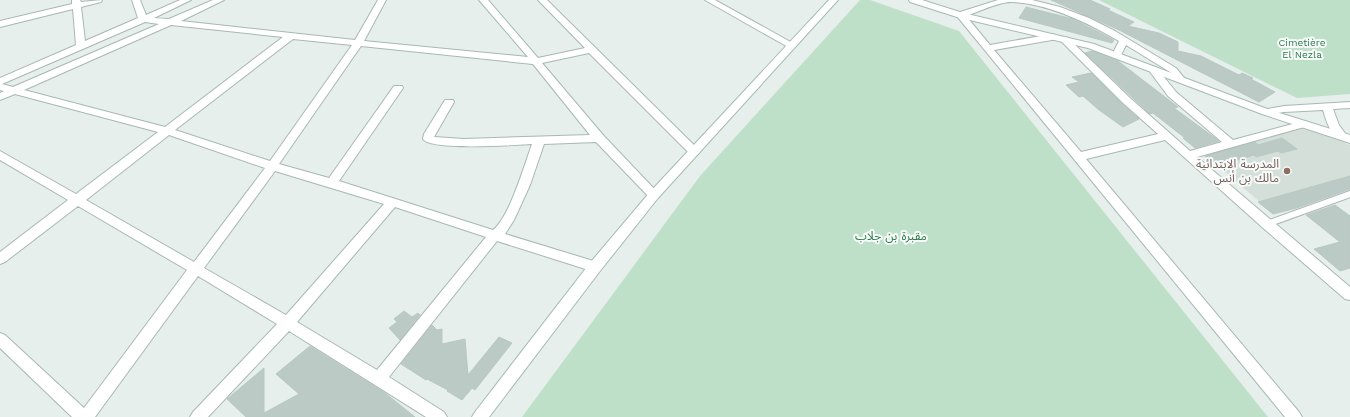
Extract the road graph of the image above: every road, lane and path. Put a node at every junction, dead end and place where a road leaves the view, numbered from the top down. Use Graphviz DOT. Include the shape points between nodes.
graph roads {
  1 [pos="98,0"];
  2 [pos="136,0"];
  3 [pos="187,0"];
  4 [pos="220,0"];
  5 [pos="382,0"];
  6 [pos="483,0"];
  7 [pos="542,0"];
  8 [pos="708,0"];
  9 [pos="834,0"];
  10 [pos="916,0"];
  11 [pos="1009,0"];
  12 [pos="1016,0"];
  13 [pos="76,3"];
  14 [pos="960,15"];
  15 [pos="143,19"];
  16 [pos="174,21"];
  17 [pos="0,24"];
  18 [pos="291,36"];
  19 [pos="1052,37"];
  20 [pos="1065,40"];
  21 [pos="1124,40"];
  22 [pos="358,43"];
  23 [pos="791,45"];
  24 [pos="81,46"];
  25 [pos="986,48"];
  26 [pos="591,50"];
  27 [pos="1117,55"];
  28 [pos="536,61"];
  29 [pos="1153,69"];
  30 [pos="1180,79"];
  31 [pos="0,82"];
  32 [pos="0,87"];
  33 [pos="398,88"];
  34 [pos="15,90"];
  35 [pos="0,97"];
  36 [pos="449,102"];
  37 [pos="1350,105"];
  38 [pos="1327,107"];
  39 [pos="1266,112"];
  40 [pos="1304,124"];
  41 [pos="167,131"];
  42 [pos="1168,136"];
  43 [pos="599,138"];
  44 [pos="1346,138"];
  45 [pos="539,141"];
  46 [pos="1231,144"];
  47 [pos="694,151"];
  48 [pos="0,155"];
  49 [pos="1189,155"];
  50 [pos="1077,157"];
  51 [pos="272,166"];
  52 [pos="332,183"];
  53 [pos="1350,194"];
  54 [pos="654,195"];
  55 [pos="76,200"];
  56 [pos="392,203"];
  57 [pos="1266,224"];
  58 [pos="494,236"];
  59 [pos="0,259"];
  60 [pos="595,267"];
  61 [pos="197,269"];
  62 [pos="1345,283"];
  63 [pos="1350,294"];
  64 [pos="288,322"];
  65 [pos="0,339"];
  66 [pos="380,378"];
  67 [pos="85,417"];
  68 [pos="198,417"];
  69 [pos="439,417"];
  70 [pos="480,417"];
  71 [pos="1294,417"];
  1 -- 13 [label="street"];
  2 -- 15 [label="street"];
  3 -- 15 [label="street"];
  4 -- 16 [label="street"];
  5 -- 22 [label="street"];
  6 -- 28 [label="street"];
  7 -- 26 [label="street"];
  8 -- 23 [label="street"];
  9 -- 23 [label="street"];
  10 -- 14 [label="street"];
  11 -- 14 [label="street"];
  12 -- 21 [label="street" via="1050,7"];
  13 -- 17 [label="street"];
  13 -- 24 [label="street"];
  14 -- 19 [label="street"];
  14 -- 25 [label="street"];
  15 -- 16 [label="street"];
  15 -- 24 [label="street"];
  16 -- 18 [label="street"];
  16 -- 34 [label="street"];
  18 -- 22 [label="street"];
  18 -- 41 [label="street"];
  19 -- 20 [label="street"];
  19 -- 25 [label="street"];
  20 -- 27 [label="street"];
  20 -- 42 [label="street" via="1126,100"];
  21 -- 27 [label="street"];
  21 -- 30 [label="street" via="1173,70"];
  22 -- 28 [label="street"];
  22 -- 51 [label="street"];
  23 -- 47 [label="street"];
  24 -- 31 [label="street"];
  25 -- 50 [label="street"];
  26 -- 28 [label="street"];
  26 -- 47 [label="street"];
  27 -- 29 [label="street"];
  28 -- 43 [label="street"];
  29 -- 30 [label="street"];
  29 -- 46 [label="street" via="1172,94"];
  30 -- 39 [label="street"];
  32 -- 34 [label="street"];
  33 -- 52 [label="street"];
  34 -- 35 [label="street"];
  34 -- 41 [label="street"];
  36 -- 45 [label="street" via="428,139 442,143"];
  37 -- 38 [label="street"];
  38 -- 39 [label="street"];
  38 -- 44 [label="street" via="1334,126"];
  39 -- 40 [label="street"];
  40 -- 44 [label="street"];
  40 -- 46 [label="street"];
  41 -- 51 [label="street"];
  41 -- 55 [label="street"];
  42 -- 49 [label="street"];
  42 -- 50 [label="street"];
  43 -- 45 [label="street"];
  43 -- 54 [label="street"];
  45 -- 58 [label="street" via="524,185 508,220 503,229"];
  46 -- 49 [label="street"];
  47 -- 54 [label="street"];
  48 -- 55 [label="street"];
  49 -- 57 [label="street"];
  50 -- 71 [label="street"];
  51 -- 52 [label="street"];
  51 -- 61 [label="street"];
  52 -- 56 [label="street"];
  53 -- 57 [label="lane"];
  54 -- 60 [label="street"];
  55 -- 59 [label="street"];
  55 -- 61 [label="street"];
  56 -- 58 [label="street"];
  56 -- 64 [label="street"];
  57 -- 62 [label="street"];
  58 -- 60 [label="street"];
  58 -- 66 [label="street"];
  60 -- 70 [label="street"];
  61 -- 64 [label="street"];
  61 -- 67 [label="street"];
  62 -- 63 [label="street"];
  64 -- 66 [label="street"];
  64 -- 68 [label="street"];
  65 -- 67 [label="street"];
  66 -- 69 [label="street"];
}
